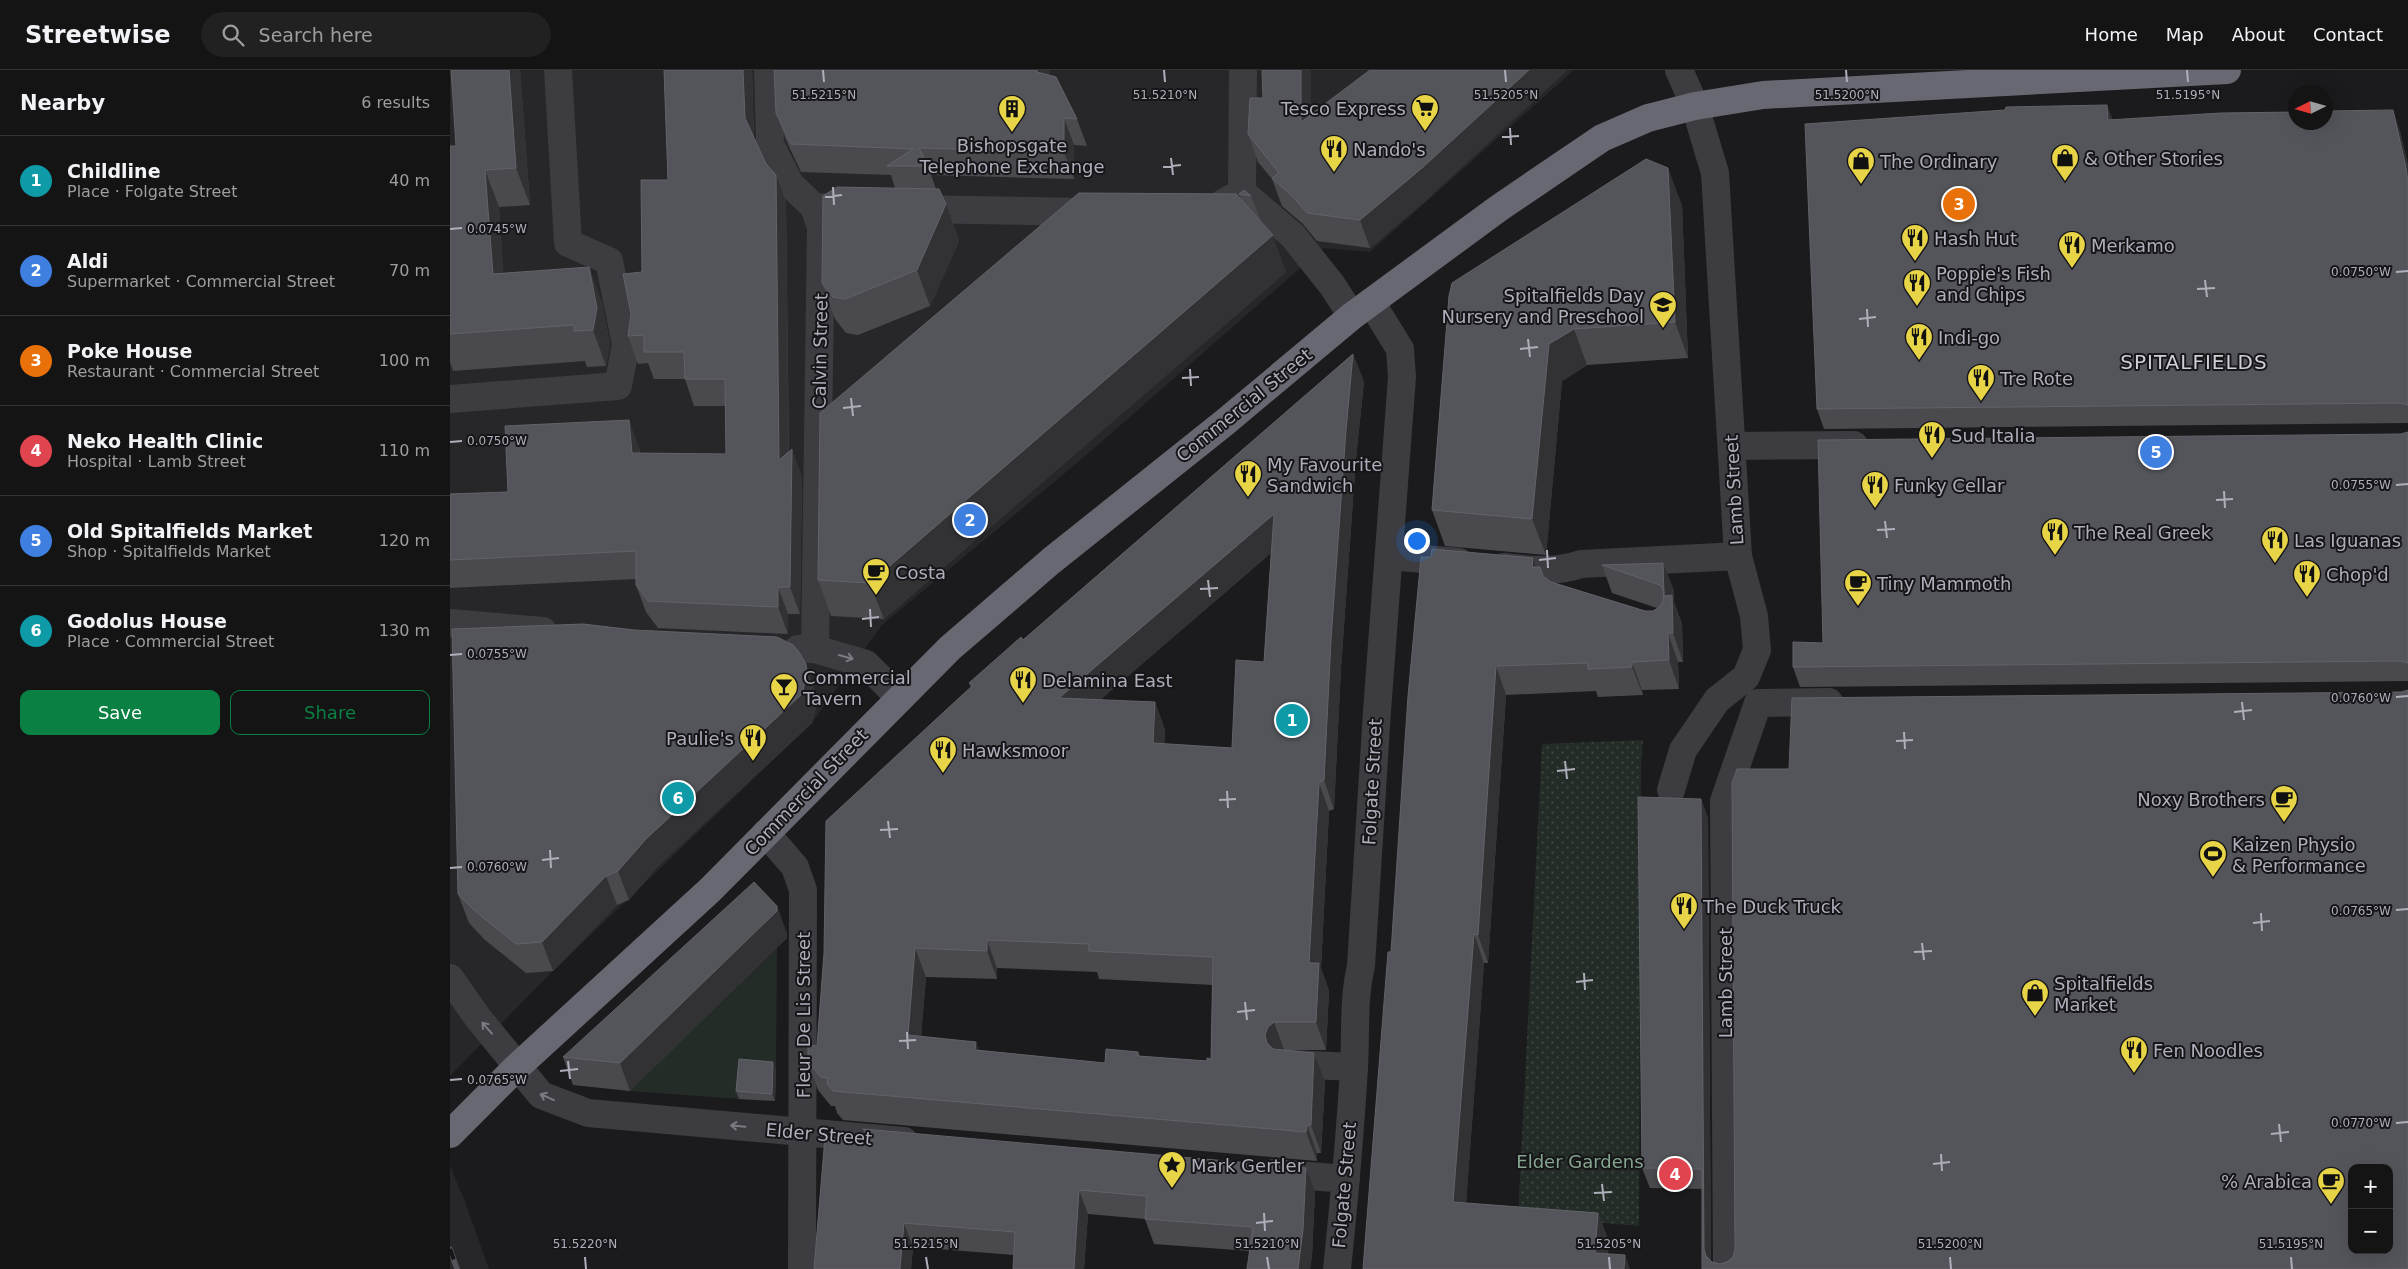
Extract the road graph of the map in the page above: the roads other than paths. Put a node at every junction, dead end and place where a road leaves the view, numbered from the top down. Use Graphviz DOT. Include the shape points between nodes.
graph roads {
  1 [pos="558,70"];
  2 [pos="768,70"];
  3 [pos="1243,70"];
  4 [pos="1679,70"];
  5 [pos="2227,70"];
  6 [pos="1695,106"];
  7 [pos="1242,192"];
  8 [pos="814,207"];
  9 [pos="1117,213"];
  10 [pos="1176,214"];
  11 [pos="1362,309"];
  12 [pos="450,398"];
  13 [pos="1883,444"];
  14 [pos="1732,446"];
  15 [pos="1389,556"];
  16 [pos="1738,556"];
  17 [pos="450,623"];
  18 [pos="570,634"];
  19 [pos="815,648"];
  20 [pos="770,650"];
  21 [pos="1746,677"];
  22 [pos="899,697"];
  23 [pos="1850,702"];
  24 [pos="1758,703"];
  25 [pos="1671,790"];
  26 [pos="766,833"];
  27 [pos="450,978"];
  28 [pos="1291,1064"];
  29 [pos="517,1066"];
  30 [pos="1354,1067"];
  31 [pos="804,1132"];
  32 [pos="450,1134"];
  33 [pos="933,1144"];
  34 [pos="1246,1170"];
  35 [pos="1346,1179"];
  36 [pos="802,1269"];
  37 [pos="1337,1269"];
  38 [pos="1727,1269"];
  1 -- 12 [label="street" via="568,243 609,261 626,344 618,386"];
  2 -- 8 [label="street, Calvin Street" via="770,144 790,184"];
  3 -- 7 [label="street"];
  4 -- 6 [label="street, Lamb Street"];
  5 -- 6 [label="highway, Commercial Street" via="1788,93"];
  6 -- 11 [label="highway, Commercial Street" via="1648,118 1602,138 1499,208"];
  6 -- 14 [label="street, Lamb Street" via="1715,173"];
  7 -- 10 [label="street" via="1205,214"];
  7 -- 11 [label="street, Folgate Street" via="1293,236 1332,285"];
  8 -- 9 [label="street"];
  8 -- 19 [label="street, Calvin Street" via="821,227"];
  11 -- 15 [label="street, Folgate Street" via="1400,349 1402,377"];
  11 -- 22 [label="highway, Commercial Street" via="1051,561 950,648"];
  13 -- 14 [label="street"];
  14 -- 16 [label="street, Lamb Street"];
  15 -- 16 [label="street, Lamb Street" via="1557,579 1581,564"];
  15 -- 30 [label="street, Folgate Street" via="1361,966 1356,986"];
  16 -- 21 [label="street" via="1754,616 1757,650"];
  17 -- 18 [label="street"];
  19 -- 20 [label="street"];
  19 -- 22 [label="street, one-way" via="866,664"];
  21 -- 24 [label="street"];
  21 -- 25 [label="street" via="1717,700 1683,750"];
  22 -- 26 [label="highway, Commercial Street"];
  23 -- 24 [label="street"];
  24 -- 38 [label="street, Lamb Street" via="1724,801"];
  26 -- 29 [label="highway, Commercial Street" via="710,890"];
  26 -- 31 [label="street, Fleur De Lis Street" via="795,867 803,890"];
  29 -- 27 [label="street, Elder Street, one-way"];
  28 -- 30 [label="street"];
  31 -- 29 [label="street, Elder Street, one-way" via="588,1113 541,1096"];
  29 -- 32 [label="highway, Commercial Street"];
  30 -- 35 [label="street, Folgate Street"];
  31 -- 33 [label="street, Elder Street"];
  31 -- 36 [label="street, Fleur De Lis Street"];
  34 -- 35 [label="street"];
  35 -- 37 [label="street, Folgate Street"];
}
